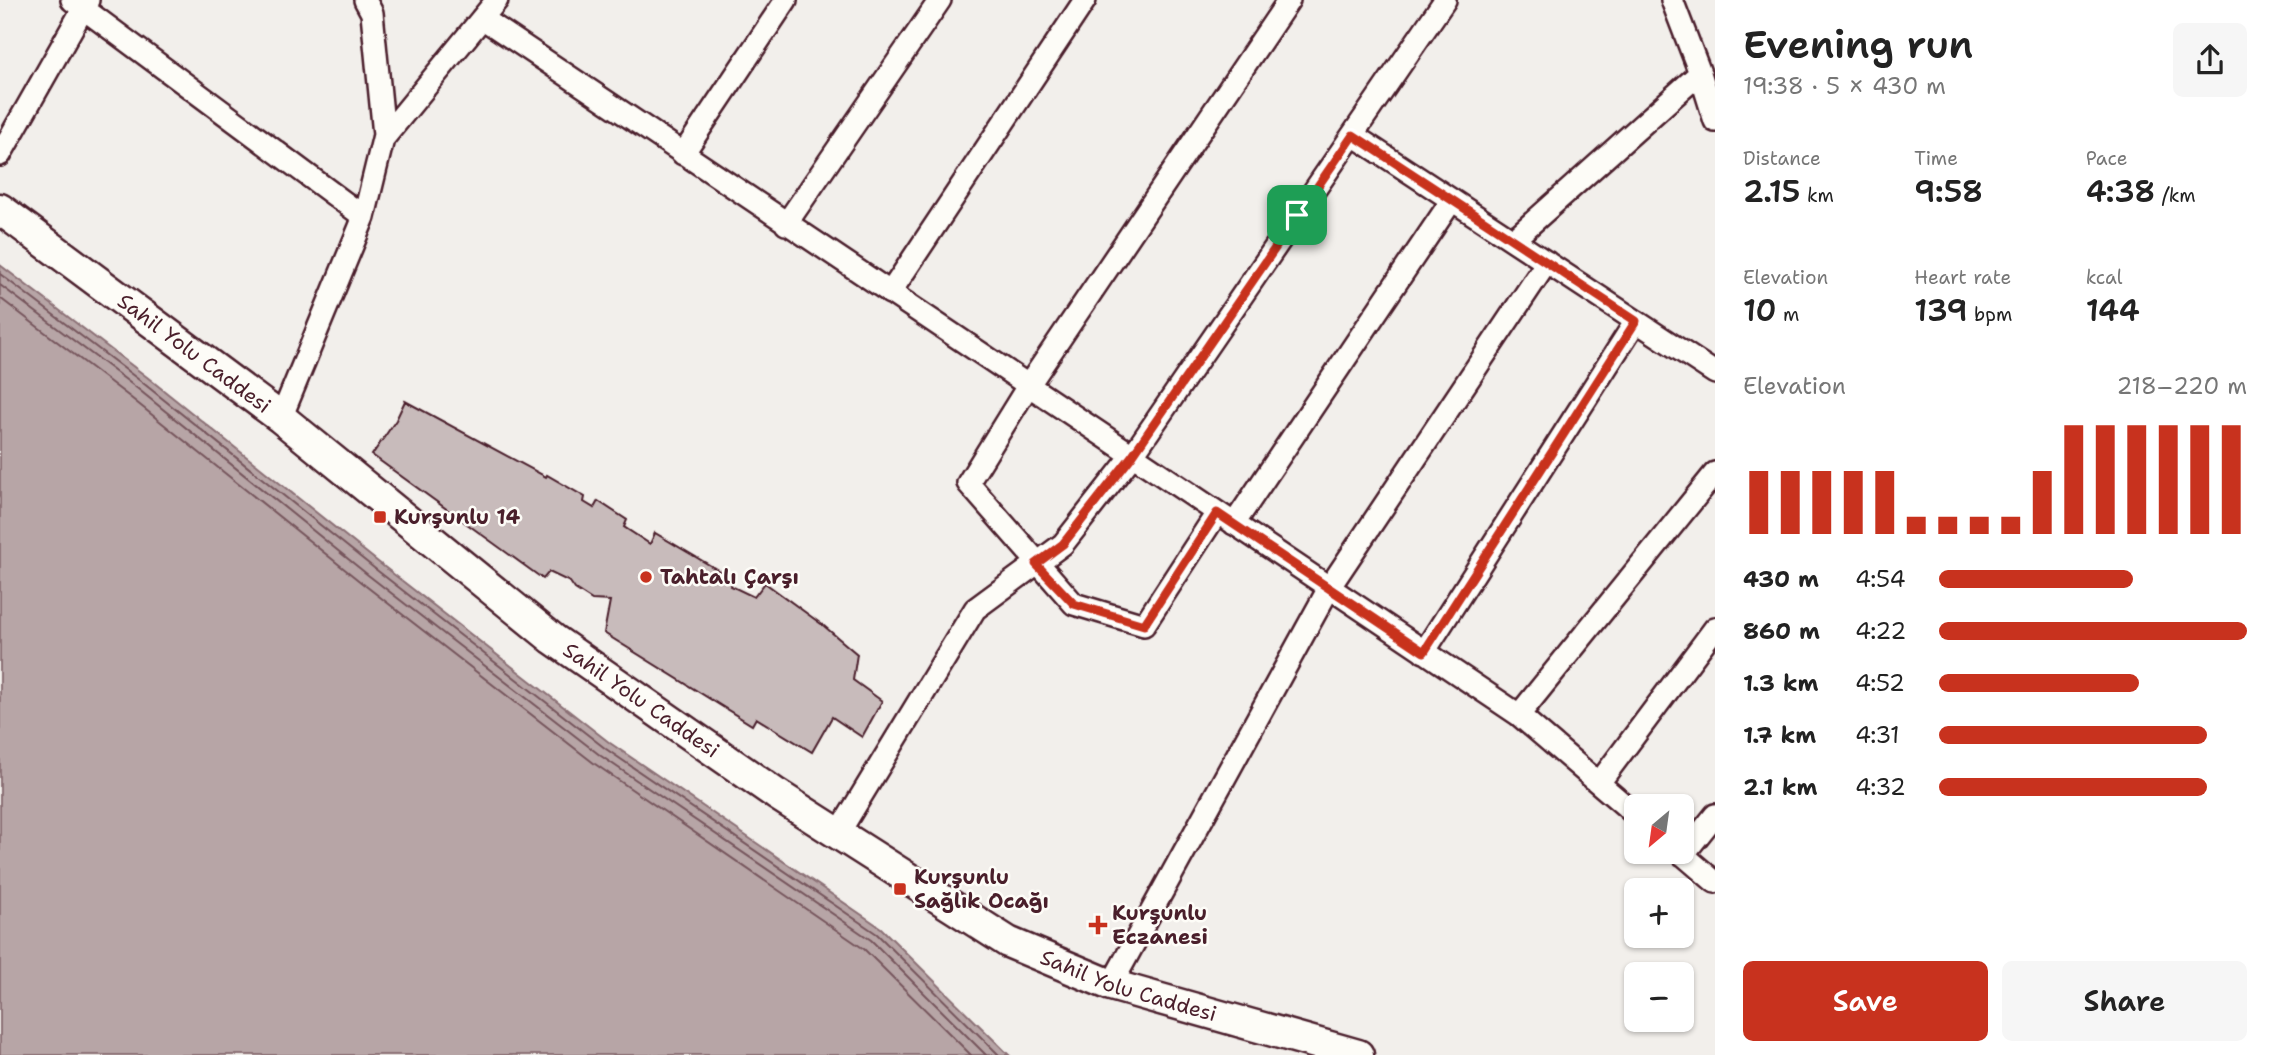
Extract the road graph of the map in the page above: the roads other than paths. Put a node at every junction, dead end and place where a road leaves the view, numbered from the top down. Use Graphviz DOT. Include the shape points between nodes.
graph roads {
  1 [pos="365,0"];
  2 [pos="497,0"];
  3 [pos="786,0"];
  4 [pos="940,0"];
  5 [pos="1085,0"];
  6 [pos="1289,0"];
  7 [pos="1445,0"];
  8 [pos="1672,0"];
  9 [pos="81,3"];
  10 [pos="482,19"];
  11 [pos="1700,73"];
  12 [pos="1715,121"];
  13 [pos="1353,135"];
  14 [pos="383,139"];
  15 [pos="683,154"];
  16 [pos="0,155"];
  17 [pos="1452,200"];
  18 [pos="0,209"];
  19 [pos="364,217"];
  20 [pos="786,224"];
  21 [pos="1513,240"];
  22 [pos="1547,262"];
  23 [pos="890,293"];
  24 [pos="1636,321"];
  25 [pos="1715,373"];
  26 [pos="1028,386"];
  27 [pos="281,418"];
  28 [pos="1132,456"];
  29 [pos="1715,473"];
  30 [pos="1226,519"];
  31 [pos="1036,564"];
  32 [pos="1329,588"];
  33 [pos="1715,628"];
  34 [pos="1424,652"];
  35 [pos="1519,715"];
  36 [pos="1599,783"];
  37 [pos="1624,805"];
  38 [pos="1715,814"];
  39 [pos="838,834"];
  40 [pos="1694,839"];
  41 [pos="1694,864"];
  42 [pos="1715,882"];
  43 [pos="1111,985"];
  44 [pos="1358,1055"];
  1 -- 14 [label="street" via="372,13"];
  2 -- 10 [label="street"];
  3 -- 15 [label="street"];
  4 -- 20 [label="street"];
  5 -- 23 [label="street"];
  6 -- 26 [label="street"];
  7 -- 13 [label="street"];
  8 -- 11 [label="street"];
  9 -- 16 [label="street"];
  9 -- 19 [label="street"];
  10 -- 14 [label="street"];
  10 -- 15 [label="street"];
  11 -- 12 [label="street"];
  11 -- 21 [label="street"];
  13 -- 17 [label="street"];
  13 -- 28 [label="street"];
  14 -- 19 [label="street"];
  15 -- 20 [label="street"];
  17 -- 21 [label="street"];
  17 -- 30 [label="street"];
  18 -- 27 [label="main road, Sahil Yolu Caddesi"];
  19 -- 27 [label="street"];
  20 -- 23 [label="street"];
  21 -- 22 [label="street"];
  22 -- 24 [label="street"];
  22 -- 32 [label="street"];
  23 -- 26 [label="street"];
  24 -- 25 [label="street"];
  24 -- 34 [label="street"];
  26 -- 28 [label="street"];
  26 -- 31 [label="street" via="968,483"];
  27 -- 39 [label="main road, Sahil Yolu Caddesi" via="553,639"];
  28 -- 30 [label="street"];
  28 -- 31 [label="street" via="1063,544"];
  29 -- 35 [label="street"];
  30 -- 31 [label="street" via="1144,625 1074,604"];
  30 -- 32 [label="street"];
  31 -- 39 [label="street" via="975,609"];
  32 -- 34 [label="street"];
  32 -- 43 [label="street"];
  33 -- 36 [label="street"];
  34 -- 35 [label="street"];
  35 -- 36 [label="street"];
  36 -- 37 [label="street"];
  38 -- 40 [label="street"];
  39 -- 43 [label="main road, Sahil Yolu Caddesi" via="1008,942"];
  41 -- 42 [label="street"];
  43 -- 44 [label="main road, Sahil Yolu Caddesi"];
}
